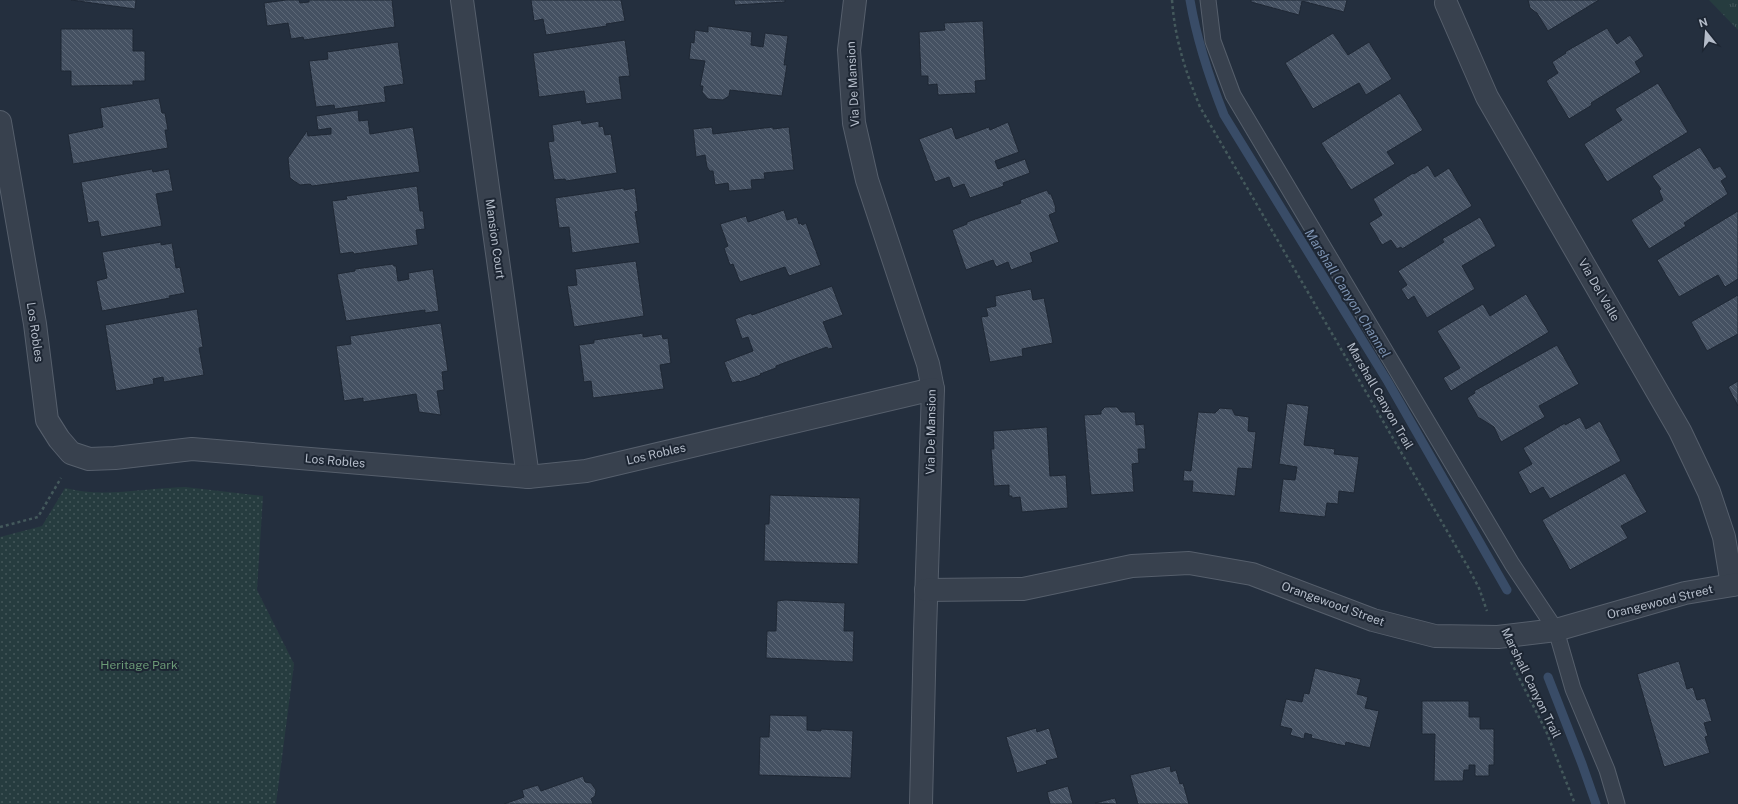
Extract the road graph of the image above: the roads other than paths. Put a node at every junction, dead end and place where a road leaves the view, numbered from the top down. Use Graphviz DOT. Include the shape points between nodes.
graph roads {
  1 [pos="462,0"];
  2 [pos="855,0"];
  3 [pos="1208,0"];
  4 [pos="1446,3"];
  5 [pos="0,122"];
  6 [pos="933,388"];
  7 [pos="528,477"];
  8 [pos="1735,584"];
  9 [pos="926,590"];
  10 [pos="1556,630"];
  11 [pos="921,804"];
  12 [pos="1618,804"];
  1 -- 7 [label="street, Mansion Court"];
  2 -- 6 [label="street, Via De Mansion" via="849,50 854,123 867,180 928,364"];
  3 -- 10 [label="lane" via="1213,41 1233,95 1512,564"];
  4 -- 8 [label="street, Via Del Valle" via="1487,97 1680,431 1709,492 1724,537"];
  5 -- 7 [label="street, Los Robles" via="36,324 47,420 58,439 71,453 89,458 116,458 192,449"];
  6 -- 7 [label="street, Los Robles" via="586,471"];
  6 -- 9 [label="street, Via De Mansion"];
  8 -- 10 [label="street, Orangewood Street" via="1685,593"];
  9 -- 10 [label="street, Orangewood Street" via="1023,589 1132,566 1189,563 1252,574 1372,620 1435,636 1498,637"];
  9 -- 11 [label="street, Via De Mansion"];
  10 -- 12 [label="lane" via="1573,688 1607,770"];
}
